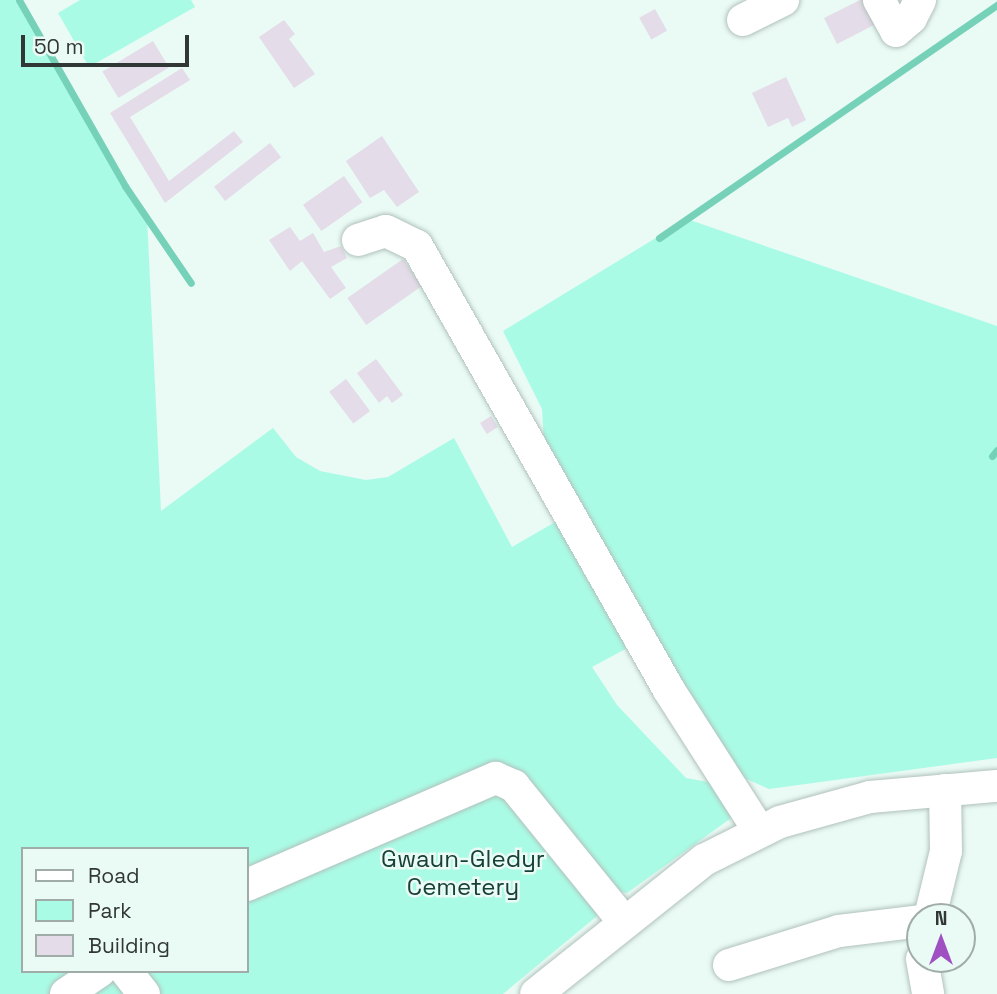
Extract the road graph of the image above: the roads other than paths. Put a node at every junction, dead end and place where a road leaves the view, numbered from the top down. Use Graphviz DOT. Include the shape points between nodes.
graph roads {
  1 [pos="783,0"];
  2 [pos="879,0"];
  3 [pos="920,0"];
  4 [pos="743,20"];
  5 [pos="358,240"];
  6 [pos="997,786"];
  7 [pos="945,790"];
  8 [pos="758,831"];
  9 [pos="248,885"];
  10 [pos="933,903"];
  11 [pos="624,922"];
  12 [pos="906,922"];
  13 [pos="729,965"];
  14 [pos="97,973"];
  15 [pos="128,973"];
  16 [pos="924,973"];
  17 [pos="66,994"];
  18 [pos="144,994"];
  19 [pos="536,994"];
  20 [pos="928,994"];
  1 -- 4 [label="street"];
  2 -- 3 [label="street" via="896,31 912,18"];
  5 -- 8 [label="street" via="386,231 417,246 669,690"];
  6 -- 7 [label="street"];
  7 -- 8 [label="street" via="843,803"];
  7 -- 10 [label="street" via="946,851"];
  8 -- 11 [label="street" via="704,860"];
  9 -- 11 [label="street" via="496,779 514,786"];
  11 -- 19 [label="street"];
  12 -- 13 [label="street" via="839,931"];
  14 -- 17 [label="street"];
  15 -- 18 [label="street"];
  16 -- 20 [label="street"];
}
